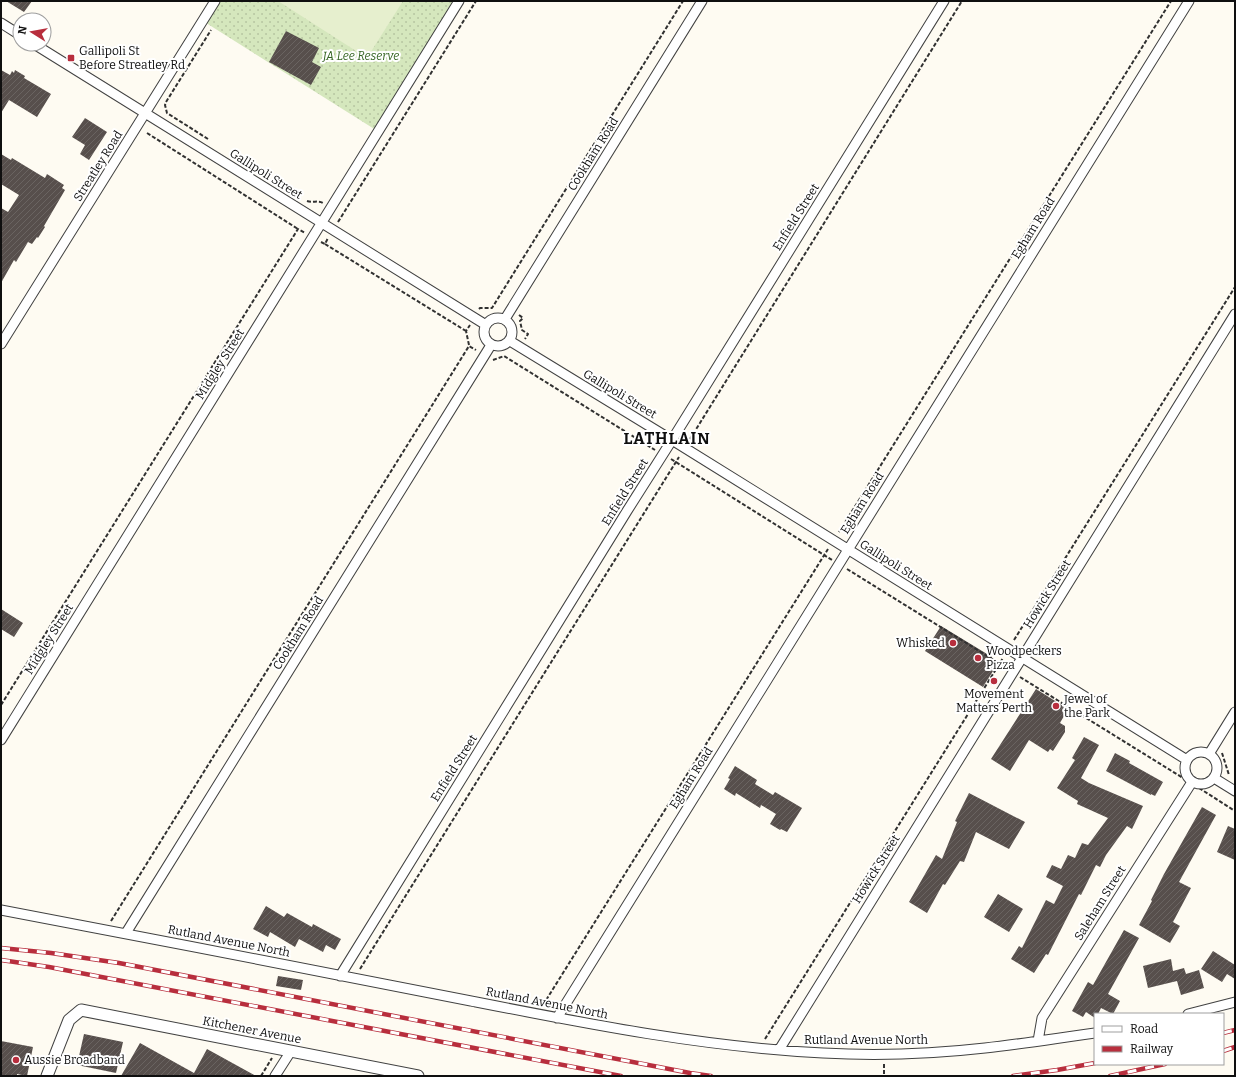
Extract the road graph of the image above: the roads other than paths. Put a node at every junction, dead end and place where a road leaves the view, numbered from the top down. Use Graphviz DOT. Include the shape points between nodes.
graph roads {
  1 [pos="215,1"];
  2 [pos="459,1"];
  3 [pos="702,1"];
  4 [pos="944,1"];
  5 [pos="1189,1"];
  6 [pos="1,23"];
  7 [pos="12,30"];
  8 [pos="47,52"];
  9 [pos="145,113"];
  10 [pos="322,222"];
  11 [pos="1235,314"];
  12 [pos="505,319"];
  13 [pos="486,325"];
  14 [pos="510,341"];
  15 [pos="1,344"];
  16 [pos="491,345"];
  17 [pos="672,440"];
  18 [pos="847,549"];
  19 [pos="1021,657"];
  20 [pos="1235,712"];
  21 [pos="1,740"];
  22 [pos="1209,754"];
  23 [pos="1187,760"];
  24 [pos="1214,778"];
  25 [pos="1191,782"];
  26 [pos="1235,791"];
  27 [pos="1,910"];
  28 [pos="126,933"];
  29 [pos="340,976"];
  30 [pos="1235,1002"];
  31 [pos="1192,1013"];
  32 [pos="557,1018"];
  33 [pos="1094,1033"];
  34 [pos="1038,1041"];
  35 [pos="779,1050"];
  36 [pos="291,1051"];
  37 [pos="47,1076"];
  38 [pos="275,1076"];
  39 [pos="418,1076"];
  1 -- 9 [label="street, Streatley Road"];
  2 -- 10 [label="street, Midgley Street"];
  3 -- 12 [label="street, Cookham Road"];
  4 -- 17 [label="street, Enfield Street"];
  5 -- 18 [label="street, Egham Road"];
  6 -- 7 [label="street"];
  8 -- 9 [label="street, Gallipoli Street"];
  9 -- 10 [label="street, Gallipoli Street"];
  9 -- 15 [label="street, Streatley Road"];
  10 -- 13 [label="street, Gallipoli Street"];
  10 -- 21 [label="street, Midgley Street"];
  11 -- 19 [label="street, Howick Street"];
  12 -- 13 [label="street" via="496,318 488,321"];
  12 -- 14 [label="street" via="513,332"];
  13 -- 16 [label="street" via="484,334"];
  14 -- 16 [label="street" via="503,346"];
  14 -- 17 [label="street, Gallipoli Street"];
  16 -- 28 [label="street, Cookham Road"];
  17 -- 18 [label="street, Gallipoli Street"];
  17 -- 29 [label="street, Enfield Street"];
  18 -- 19 [label="street, Gallipoli Street"];
  18 -- 32 [label="street, Egham Road"];
  19 -- 23 [label="street, Gallipoli Street"];
  19 -- 35 [label="street, Howick Street"];
  20 -- 22 [label="street"];
  22 -- 23 [label="street" via="1197,752"];
  22 -- 24 [label="street" via="1217,765"];
  23 -- 25 [label="street" via="1185,772"];
  24 -- 25 [label="street" via="1204,784"];
  24 -- 26 [label="street"];
  25 -- 34 [label="street, Saleham Street" via="1042,1018"];
  27 -- 28 [label="street, Rutland Avenue North"];
  28 -- 29 [label="street, Rutland Avenue North"];
  29 -- 32 [label="street, Rutland Avenue North"];
  30 -- 31 [label="street"];
  32 -- 35 [label="street, Rutland Avenue North" via="677,1039"];
  33 -- 34 [label="street, Rutland Avenue North"];
  34 -- 35 [label="street, Rutland Avenue North" via="984,1049 883,1054 825,1054"];
  36 -- 37 [label="street, Kitchener Avenue" via="80,1010 69,1020"];
  36 -- 38 [label="street"];
  36 -- 39 [label="street, Kitchener Avenue"];
}
